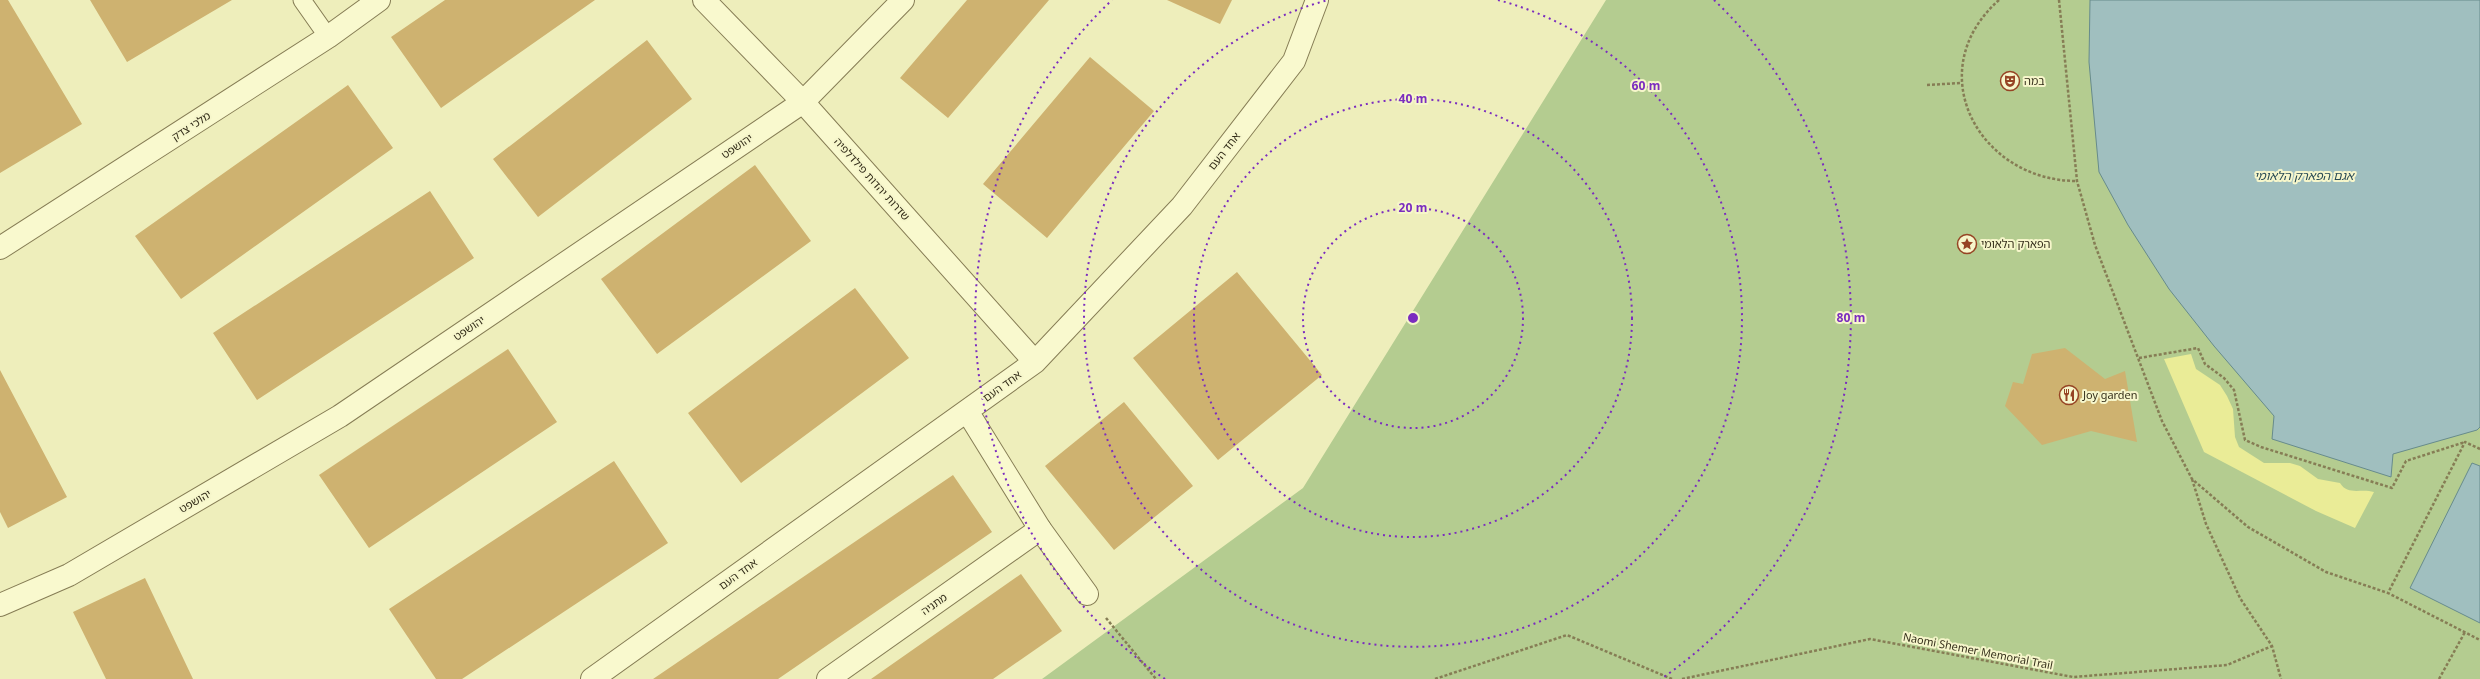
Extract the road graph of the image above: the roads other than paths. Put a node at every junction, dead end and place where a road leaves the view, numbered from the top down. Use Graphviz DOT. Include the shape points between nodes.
graph roads {
  1 [pos="302,0"];
  2 [pos="379,0"];
  3 [pos="704,0"];
  4 [pos="903,0"];
  5 [pos="1317,0"];
  6 [pos="328,38"];
  7 [pos="802,102"];
  8 [pos="0,248"];
  9 [pos="1035,362"];
  10 [pos="967,411"];
  11 [pos="1040,529"];
  12 [pos="1086,594"];
  13 [pos="0,605"];
  14 [pos="592,679"];
  15 [pos="828,679"];
  1 -- 6 [label="lane"];
  2 -- 6 [label="street, מלכי צדק"];
  3 -- 7 [label="street, שדרות יהדות פילדלפיה"];
  4 -- 7 [label="street, יהושפט"];
  5 -- 9 [label="street, אחד העם" via="1294,61 1182,206"];
  6 -- 8 [label="street, מלכי צדק"];
  7 -- 9 [label="street, שדרות יהדות פילדלפיה"];
  7 -- 13 [label="street, יהושפט" via="340,416 69,575"];
  9 -- 10 [label="street, אחד העם"];
  10 -- 11 [label="street"];
  10 -- 14 [label="street, אחד העם"];
  11 -- 12 [label="street"];
  11 -- 15 [label="street, מתניה"];
}
